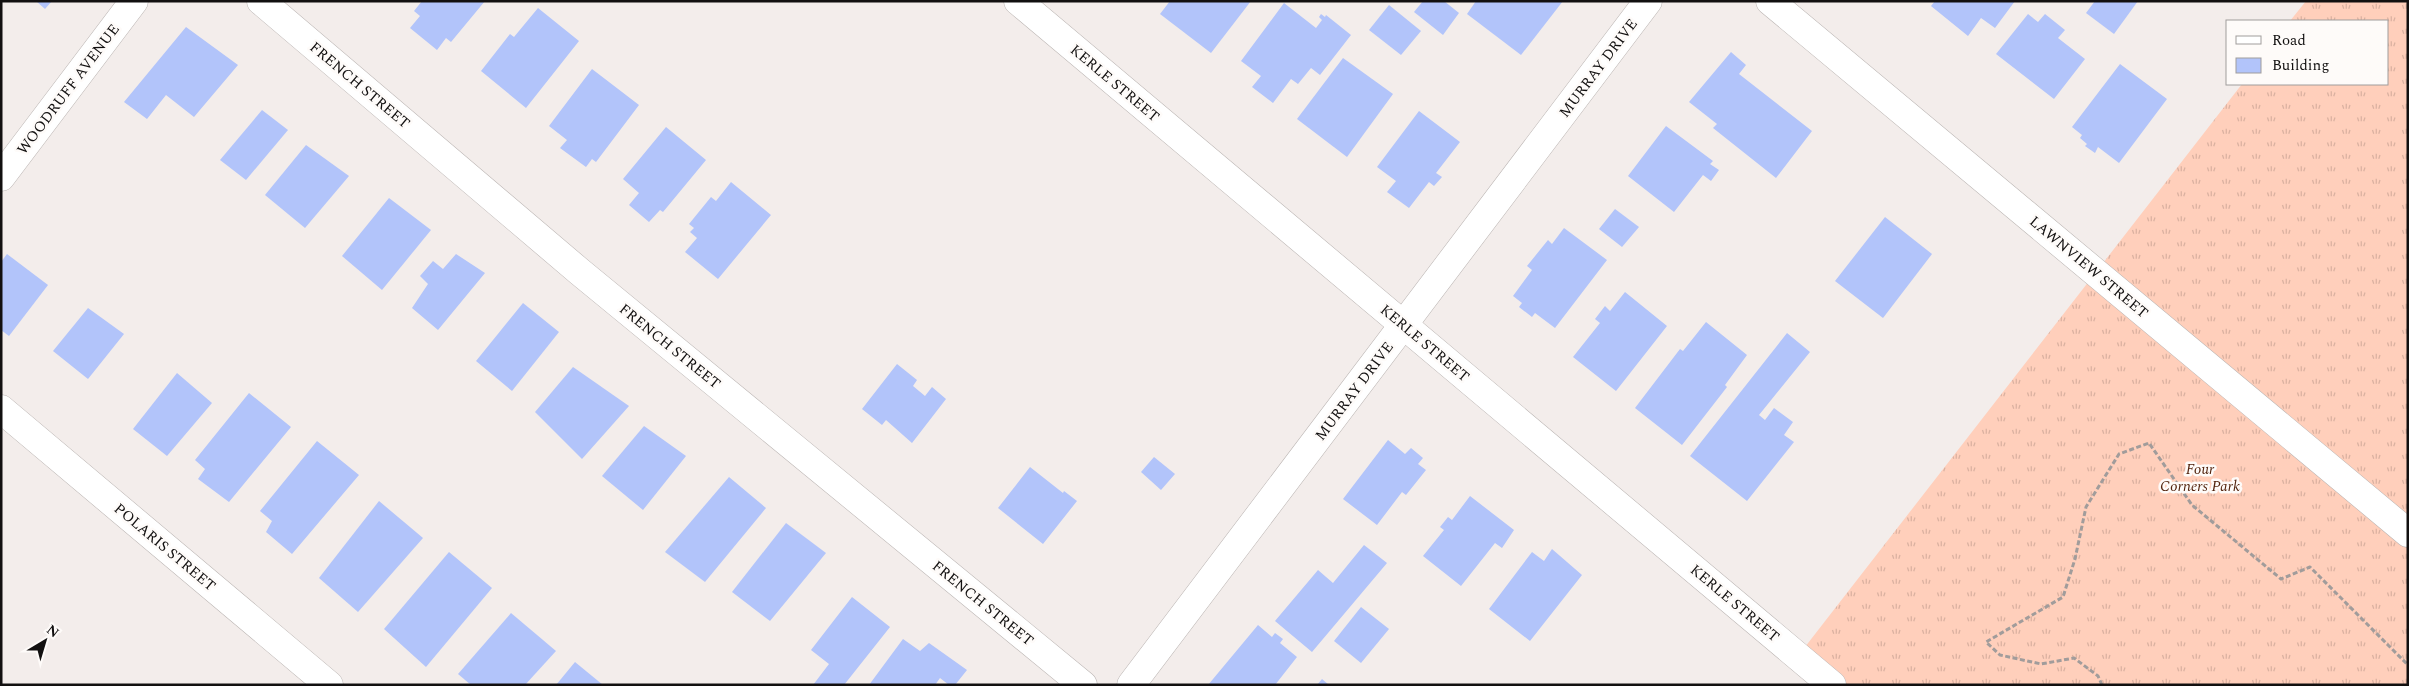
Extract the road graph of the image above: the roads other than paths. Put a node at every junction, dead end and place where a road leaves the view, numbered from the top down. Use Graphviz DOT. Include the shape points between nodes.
graph roads {
  1 [pos="134,1"];
  2 [pos="261,1"];
  3 [pos="1018,1"];
  4 [pos="1648,1"];
  5 [pos="1770,1"];
  6 [pos="1,177"];
  7 [pos="1404,325"];
  8 [pos="1,409"];
  9 [pos="2408,533"];
  10 [pos="329,685"];
  11 [pos="1083,685"];
  12 [pos="1131,685"];
  13 [pos="1832,685"];
  1 -- 6 [label="street, WOODRUFF AVENUE"];
  2 -- 11 [label="street, FRENCH STREET" via="580,272"];
  3 -- 7 [label="street, KERLE STREET"];
  4 -- 7 [label="street, MURRAY DRIVE"];
  5 -- 9 [label="street, LAWNVIEW STREET"];
  7 -- 12 [label="street, MURRAY DRIVE"];
  7 -- 13 [label="street, KERLE STREET"];
  8 -- 10 [label="street, POLARIS STREET"];
}
